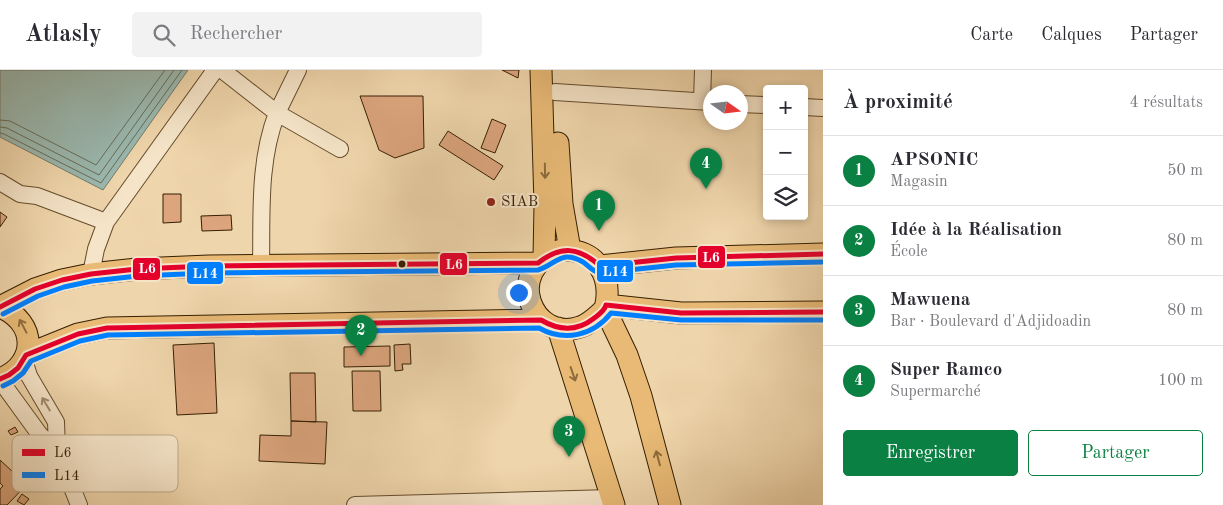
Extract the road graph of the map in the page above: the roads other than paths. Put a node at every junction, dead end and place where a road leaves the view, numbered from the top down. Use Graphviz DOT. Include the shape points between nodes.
graph roads {
  1 [pos="215,70"];
  2 [pos="222,70"];
  3 [pos="298,70"];
  4 [pos="541,70"];
  5 [pos="555,70"];
  6 [pos="703,70"];
  7 [pos="704,85"];
  8 [pos="555,92"];
  9 [pos="703,102"];
  10 [pos="748,104"];
  11 [pos="763,105"];
  12 [pos="808,107"];
  13 [pos="823,108"];
  14 [pos="277,113"];
  15 [pos="340,149"];
  16 [pos="0,182"];
  17 [pos="106,222"];
  18 [pos="570,250"];
  19 [pos="823,254"];
  20 [pos="541,260"];
  21 [pos="262,266"];
  22 [pos="600,266"];
  23 [pos="91,274"];
  24 [pos="0,307"];
  25 [pos="606,307"];
  26 [pos="823,312"];
  27 [pos="549,324"];
  28 [pos="25,357"];
  29 [pos="0,379"];
  30 [pos="40,435"];
  31 [pos="56,435"];
  32 [pos="74,492"];
  33 [pos="613,502"];
  34 [pos="451,504"];
  35 [pos="79,505"];
  36 [pos="355,505"];
  37 [pos="670,505"];
  1 -- 17 [label="street"];
  2 -- 14 [label="street"];
  3 -- 14 [label="street"];
  4 -- 20 [label="main road, one-way" via="545,205"];
  5 -- 8 [label="main road"];
  6 -- 7 [label="street"];
  8 -- 9 [label="street"];
  8 -- 18 [label="main road" via="562,204"];
  10 -- 11 [label="street"];
  12 -- 13 [label="street"];
  14 -- 15 [label="street"];
  14 -- 21 [label="street" via="270,130 263,179"];
  16 -- 17 [label="street" via="20,194 37,196"];
  17 -- 23 [label="street"];
  18 -- 20 [label="main road" via="561,250"];
  18 -- 22 [label="main road" via="587,255"];
  19 -- 22 [label="main road" via="676,258"];
  20 -- 21 [label="main road"];
  20 -- 27 [label="main road" via="531,274 529,299 533,310"];
  21 -- 23 [label="main road" via="137,269"];
  22 -- 25 [label="main road" via="606,279"];
  23 -- 24 [label="main road" via="35,289"];
  28 -- 24 [label="main road, one-way" via="26,330 11,312"];
  25 -- 26 [label="main road" via="681,313"];
  25 -- 27 [label="main road" via="580,327 569,330"];
  37 -- 25 [label="main road, one-way" via="641,396"];
  27 -- 28 [label="main road" via="107,328 78,334"];
  27 -- 33 [label="main road, one-way"];
  28 -- 29 [label="main road" via="18,368"];
  31 -- 28 [label="street, one-way" via="56,422 29,376"];
  29 -- 30 [label="street"];
  32 -- 35 [label="street"];
  33 -- 34 [label="street"];
  34 -- 36 [label="street"];
}
